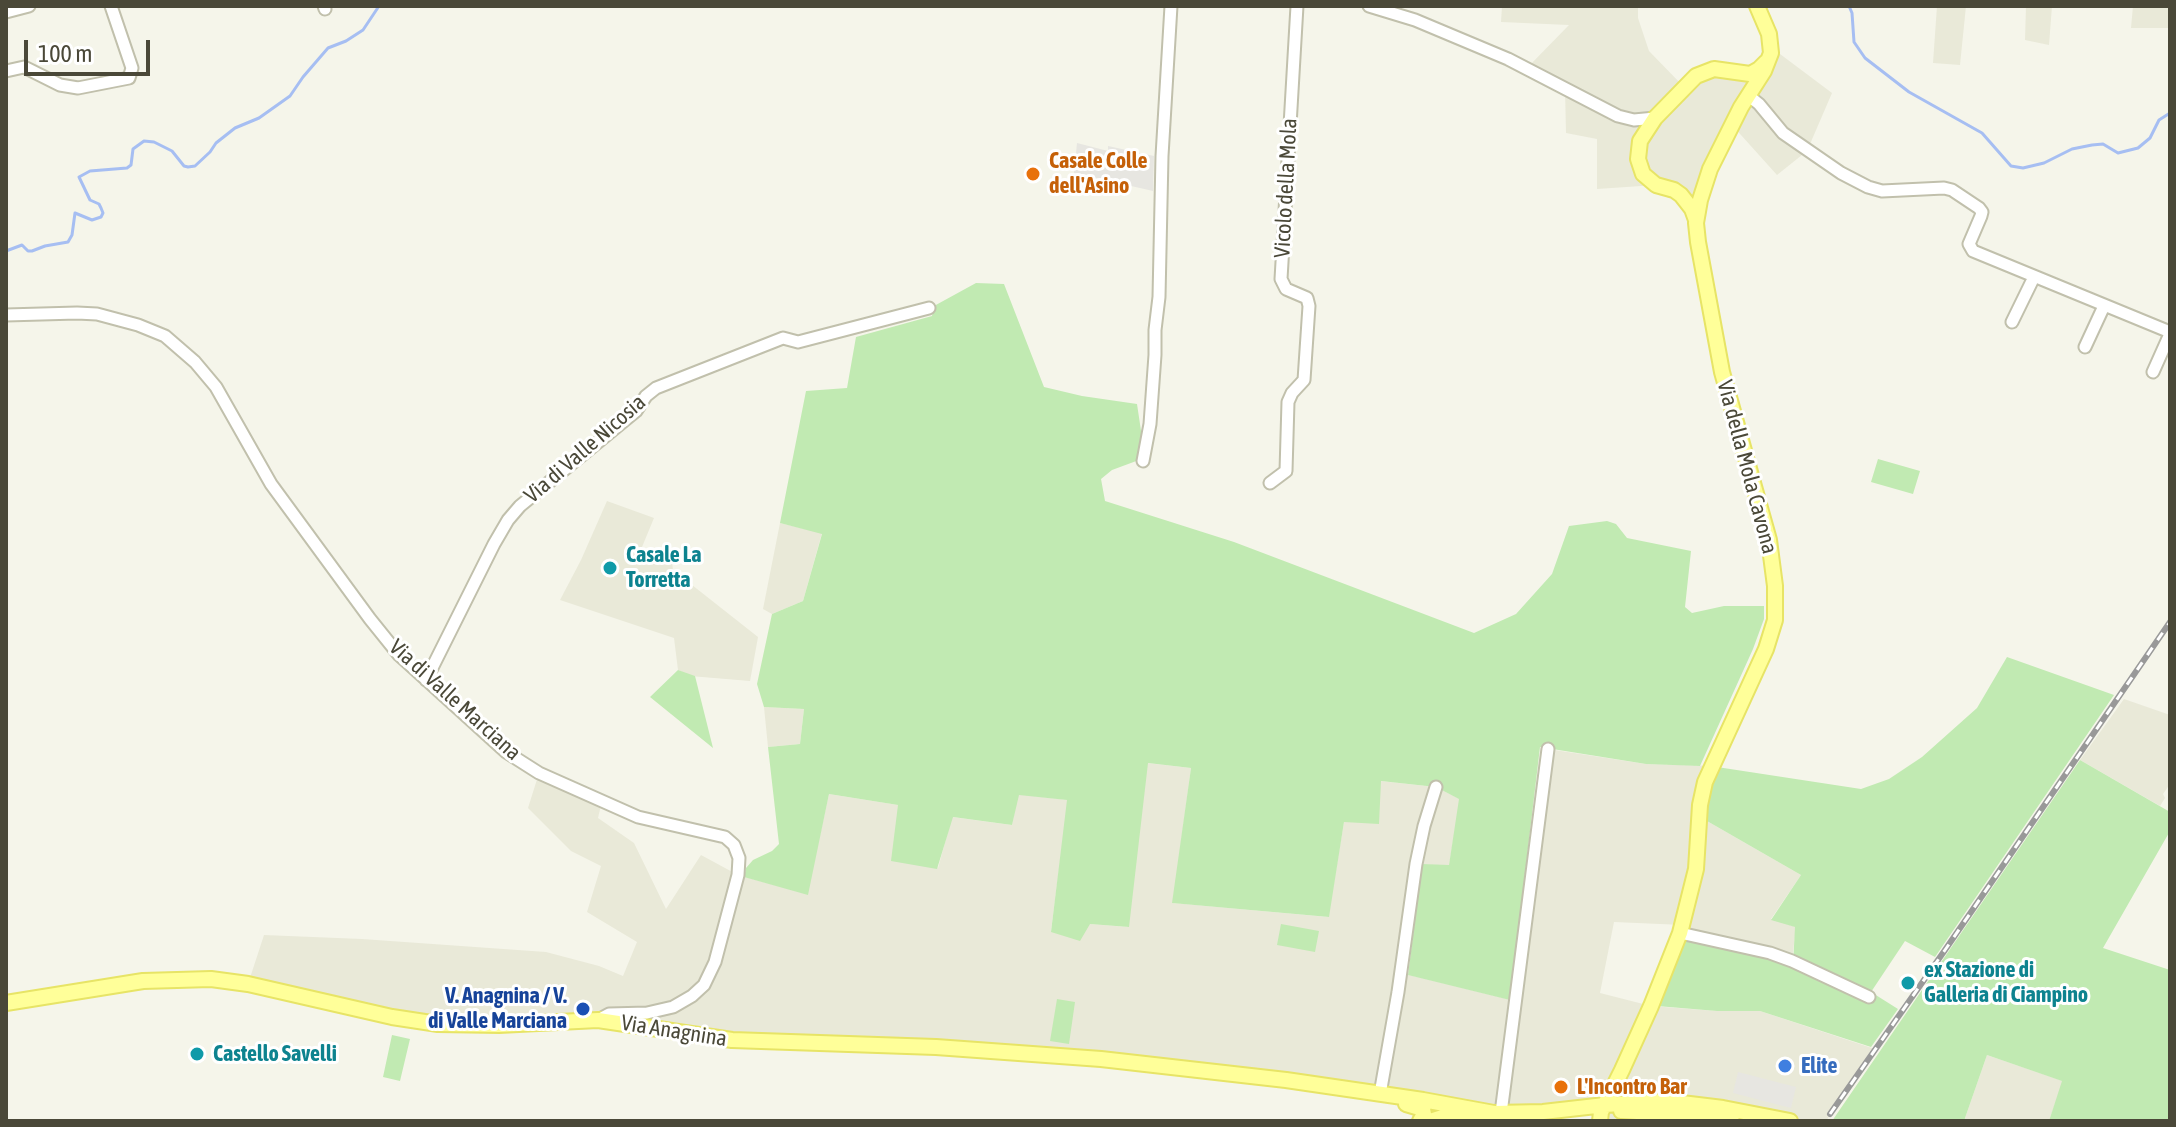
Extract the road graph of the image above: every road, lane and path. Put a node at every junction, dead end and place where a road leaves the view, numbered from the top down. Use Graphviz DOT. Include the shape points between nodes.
graph roads {
  1 [pos="29,6"];
  2 [pos="111,6"];
  3 [pos="1171,6"];
  4 [pos="1297,6"];
  5 [pos="1369,6"];
  6 [pos="1757,6"];
  7 [pos="6,12"];
  8 [pos="1769,58"];
  9 [pos="6,71"];
  10 [pos="1730,72"];
  11 [pos="1745,101"];
  12 [pos="1618,116"];
  13 [pos="1655,118"];
  14 [pos="1638,148"];
  15 [pos="1710,169"];
  16 [pos="1674,190"];
  17 [pos="1696,220"];
  18 [pos="2034,277"];
  19 [pos="2104,306"];
  20 [pos="929,308"];
  21 [pos="6,315"];
  22 [pos="2012,322"];
  23 [pos="2170,333"];
  24 [pos="2085,347"];
  25 [pos="2153,372"];
  26 [pos="1143,461"];
  27 [pos="1270,483"];
  28 [pos="426,680"];
  29 [pos="1548,749"];
  30 [pos="1436,787"];
  31 [pos="1680,933"];
  32 [pos="1869,997"];
  33 [pos="6,1003"];
  34 [pos="598,1020"];
  35 [pos="1346,1089"];
  36 [pos="1380,1094"];
  37 [pos="1602,1113"];
  38 [pos="1495,1117"];
  39 [pos="1754,1117"];
  40 [pos="1420,1121"];
  41 [pos="1430,1121"];
  42 [pos="1530,1121"];
  43 [pos="1732,1121"];
  44 [pos="1790,1121"];
  1 -- 7 [label="street"];
  2 -- 9 [label="street" via="132,68 129,78 78,88 24,67"];
  3 -- 26 [label="street" via="1159,297"];
  4 -- 27 [label="street, Vicolo della Mola" via="1281,279 1286,289 1307,298 1309,306 1304,380 1288,402 1286,471"];
  5 -- 12 [label="street" via="1508,59"];
  6 -- 8 [label="main road" via="1770,38"];
  8 -- 10 [label="main road" via="1750,74"];
  8 -- 11 [label="main road, Via della Mola Cavona"];
  10 -- 11 [label="main road" via="1739,77"];
  10 -- 13 [label="main road" via="1714,69 1696,76"];
  11 -- 15 [label="main road, Via della Mola Cavona"];
  11 -- 18 [label="street" via="1759,104 1783,133 1868,187 1952,190 1982,212 1971,250"];
  12 -- 13 [label="street"];
  12 -- 14 [label="street" via="1631,128"];
  13 -- 14 [label="main road"];
  14 -- 16 [label="main road" via="1643,174"];
  15 -- 16 [label="main road" via="1692,186"];
  15 -- 17 [label="main road, Via della Mola Cavona"];
  16 -- 17 [label="main road"];
  17 -- 31 [label="main road, Via della Mola Cavona" via="1722,372 1769,540 1776,613 1766,649 1703,786 1696,869"];
  18 -- 19 [label="street"];
  18 -- 22 [label="street"];
  19 -- 23 [label="street"];
  19 -- 24 [label="street"];
  20 -- 28 [label="street, Via di Valle Nicosia" via="798,342 783,338 656,388 508,520"];
  21 -- 28 [label="street, Via di Valle Marciana" via="97,314 165,336 195,362 216,387 271,484 370,619"];
  23 -- 25 [label="street"];
  28 -- 34 [label="street, Via di Valle Marciana" via="506,752 539,773 638,817 725,837 734,845 738,875 717,957 704,985 668,1009 609,1014"];
  29 -- 38 [label="street"];
  30 -- 36 [label="street" via="1416,864"];
  31 -- 32 [label="street" via="1781,957"];
  31 -- 37 [label="main road, Via della Mola Cavona"];
  33 -- 34 [label="main road, Via Anagnina" via="143,981 201,979 430,1023"];
  34 -- 35 [label="main road, Via Anagnina" via="732,1040 1067,1056"];
  35 -- 36 [label="main road, Via Anagnina"];
  35 -- 40 [label="main road, Via Anagnina" via="1420,1107"];
  36 -- 38 [label="main road, Via Anagnina"];
  37 -- 38 [label="main road, Via Anagnina"];
  37 -- 39 [label="main road, Via Anagnina" via="1672,1102"];
  37 -- 42 [label="main road, Via Anagnina"];
  37 -- 43 [label="main road, Via Anagnina"];
  38 -- 41 [label="main road, Via Anagnina" via="1446,1116"];
  39 -- 44 [label="main road, Via Anagnina"];
}
